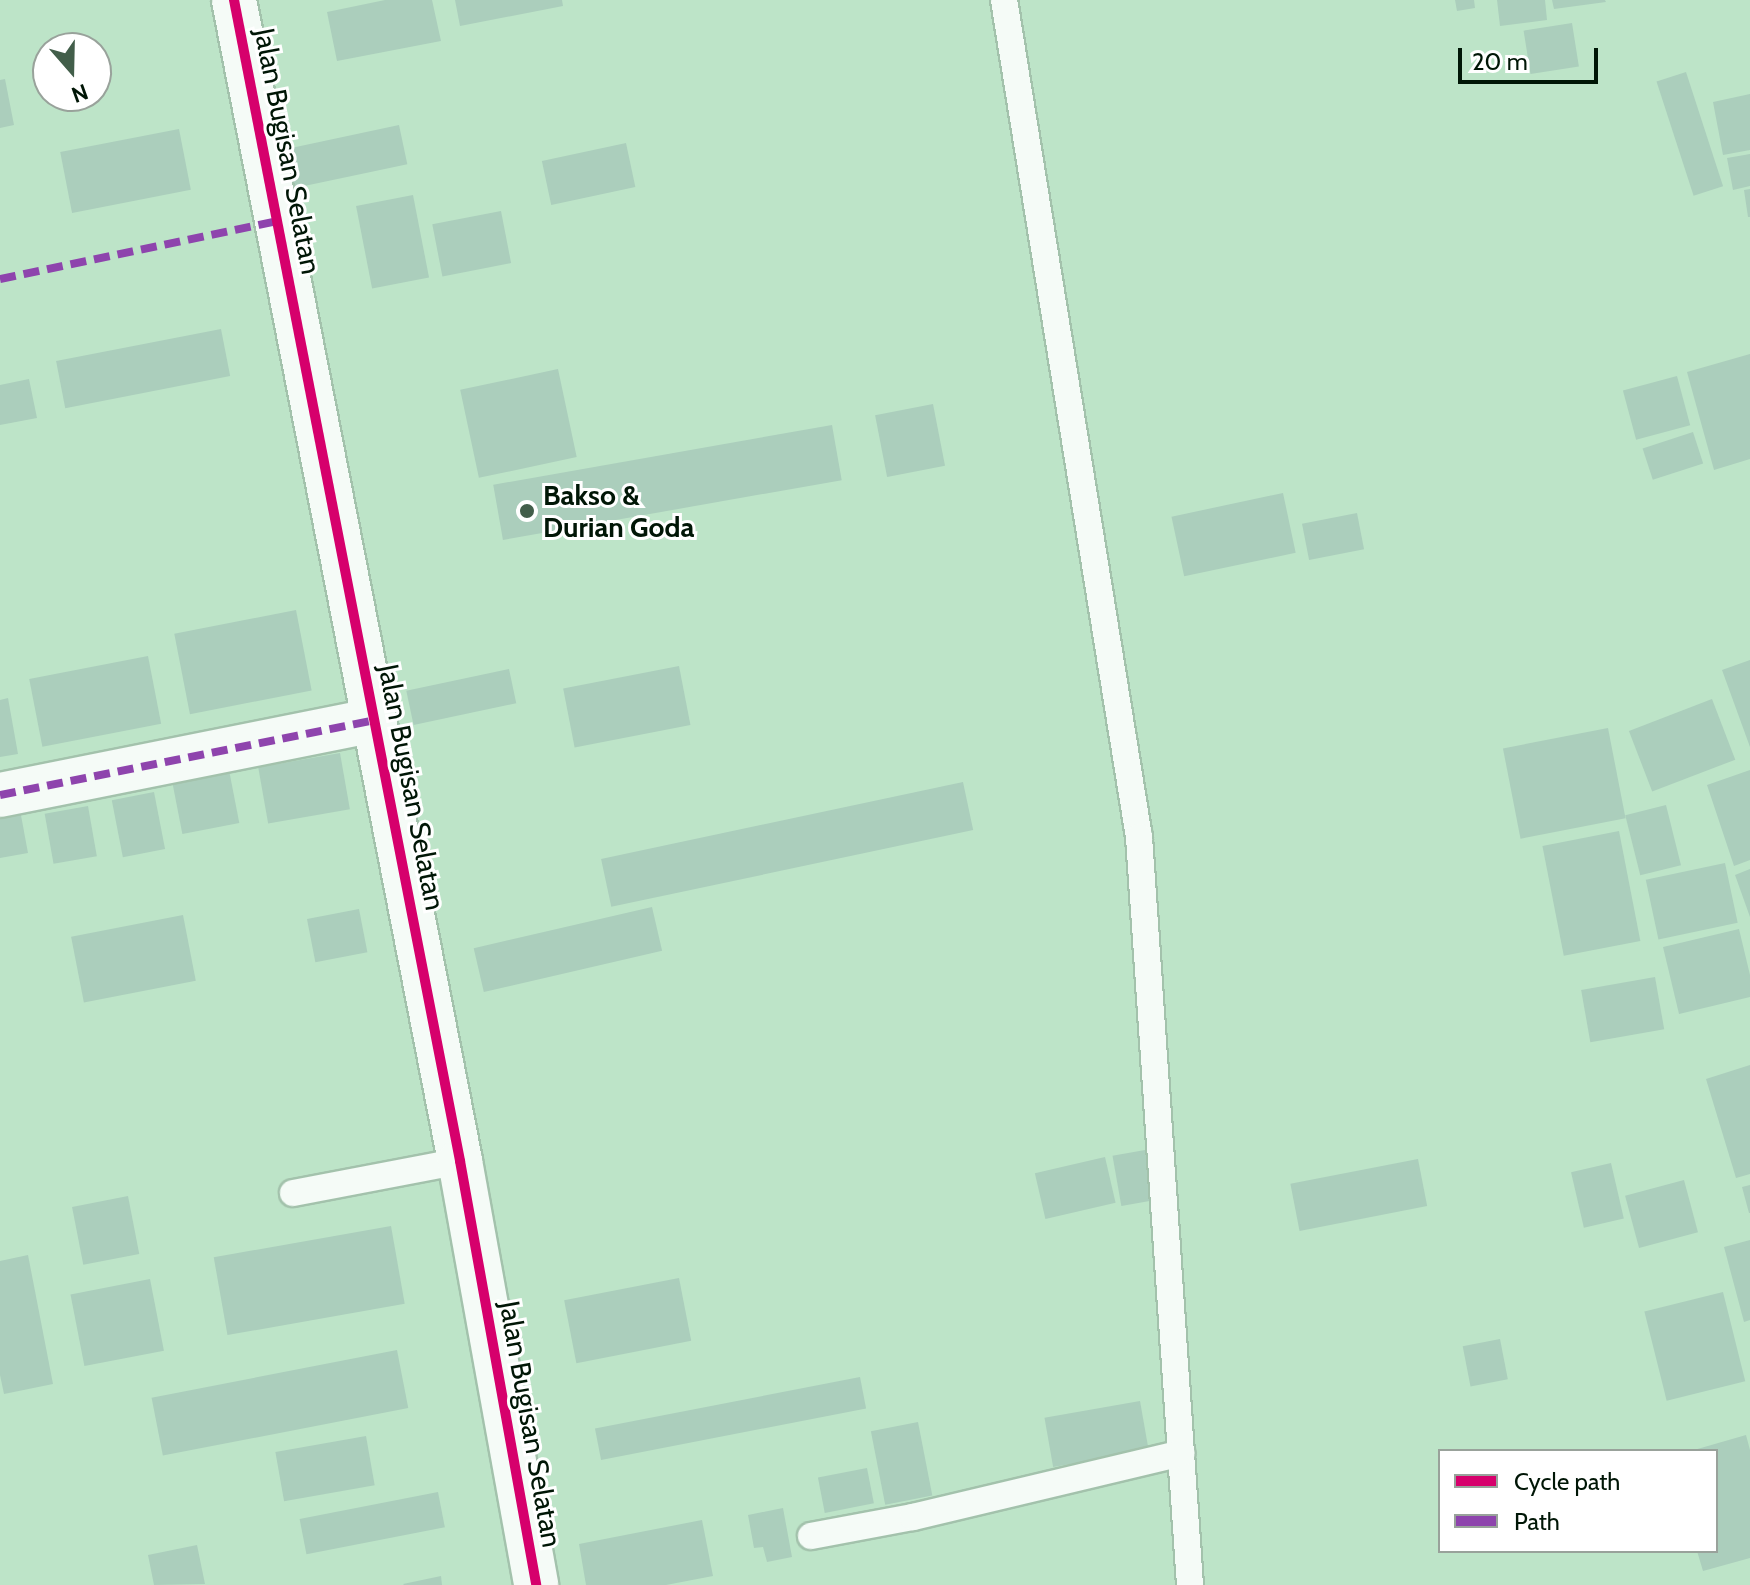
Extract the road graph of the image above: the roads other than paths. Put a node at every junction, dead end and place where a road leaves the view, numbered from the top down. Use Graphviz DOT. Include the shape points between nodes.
graph roads {
  1 [pos="234,0"];
  2 [pos="1004,0"];
  3 [pos="374,720"];
  4 [pos="0,795"];
  5 [pos="460,1161"];
  6 [pos="293,1193"];
  7 [pos="1181,1453"];
  8 [pos="811,1536"];
  9 [pos="536,1585"];
  10 [pos="1190,1585"];
  1 -- 3 [label="street, Jalan Bugisan Selatan"];
  2 -- 7 [label="lane" via="1139,837"];
  3 -- 4 [label="street"];
  3 -- 5 [label="street, Jalan Bugisan Selatan"];
  5 -- 6 [label="lane"];
  5 -- 9 [label="street, Jalan Bugisan Selatan"];
  7 -- 8 [label="lane"];
  7 -- 10 [label="lane"];
}
